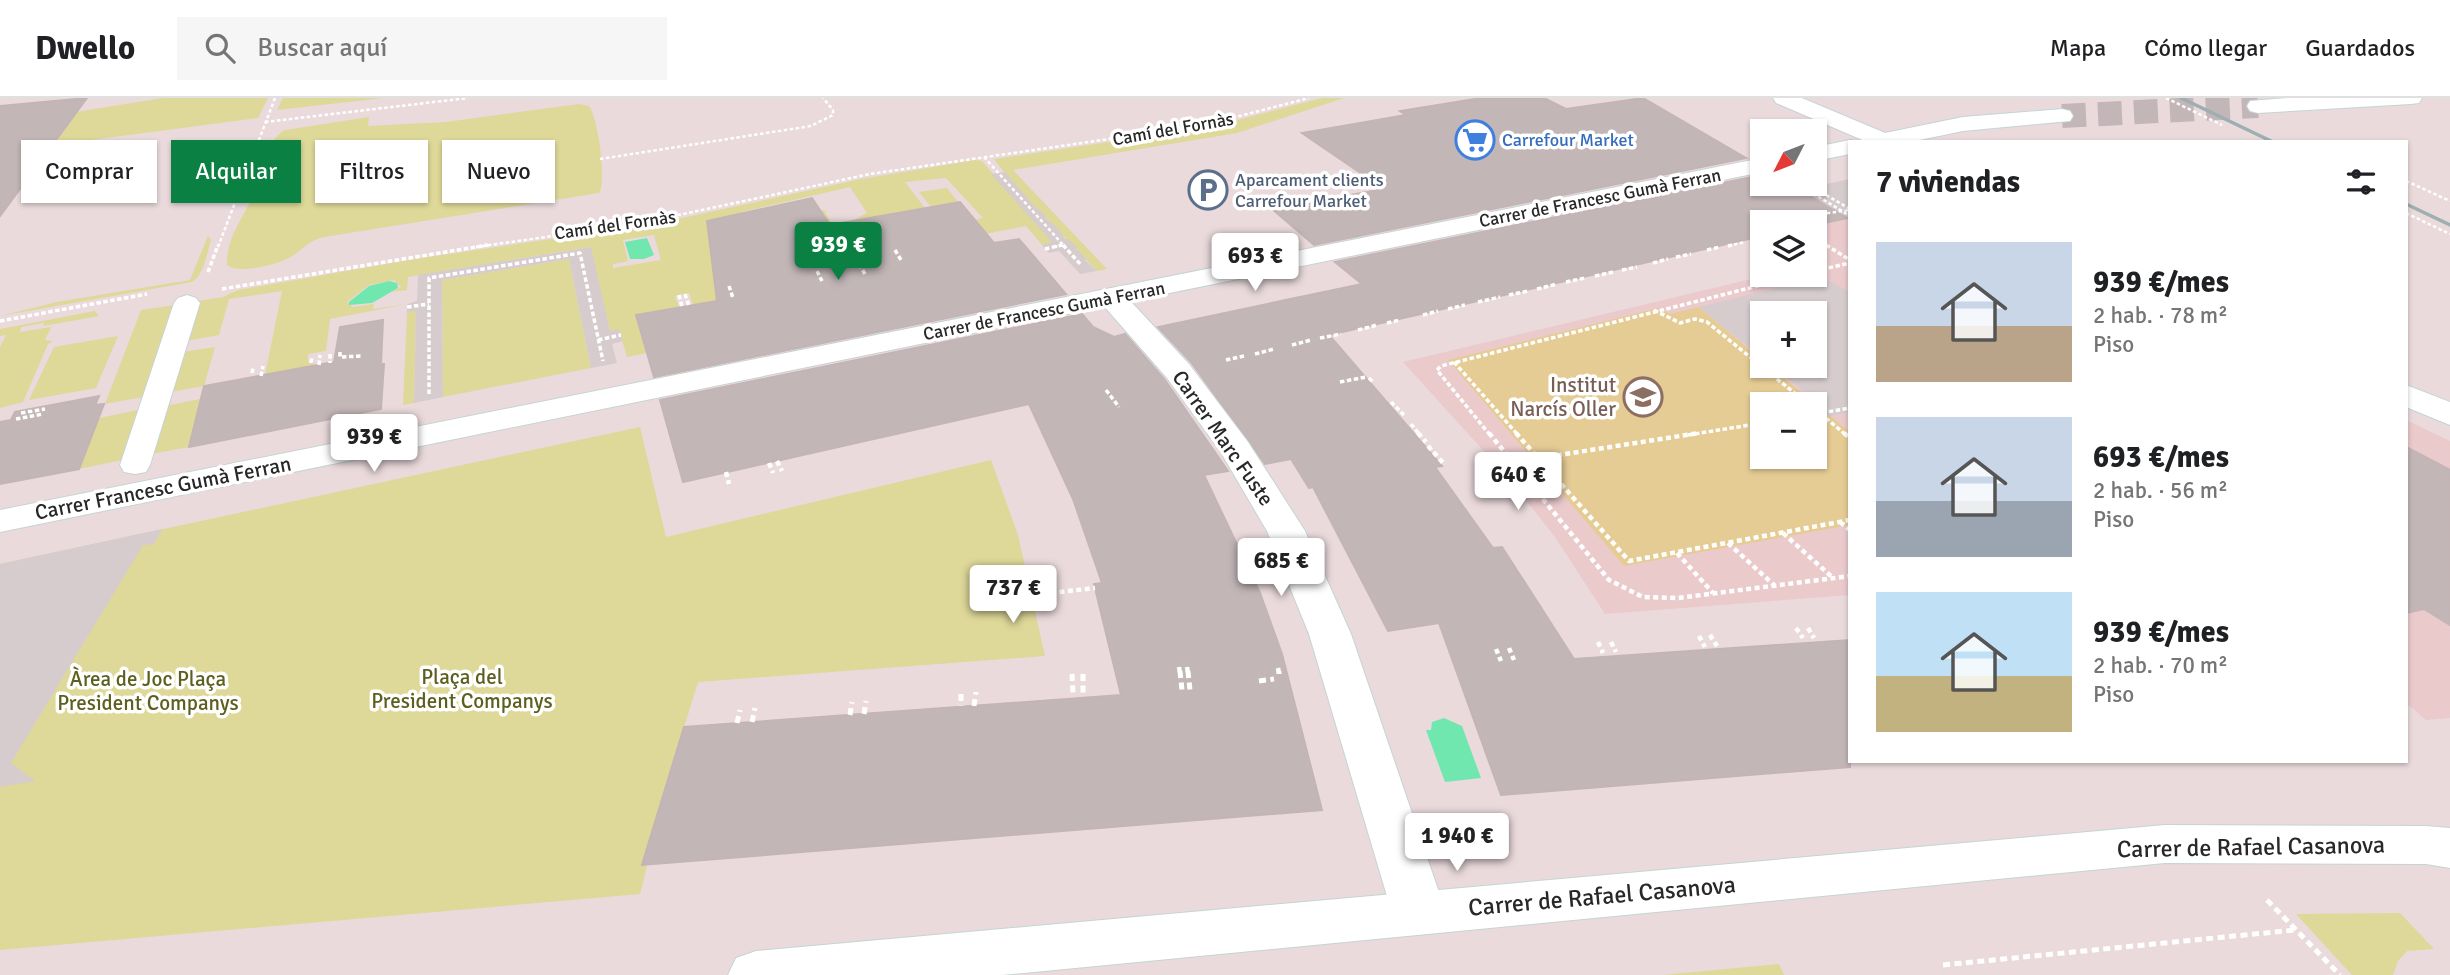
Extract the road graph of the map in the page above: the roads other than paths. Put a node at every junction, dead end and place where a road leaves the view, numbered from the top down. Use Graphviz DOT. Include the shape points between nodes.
graph roads {
  1 [pos="2411,98"];
  2 [pos="1788,99"];
  3 [pos="2258,106"];
  4 [pos="2062,116"];
  5 [pos="1876,140"];
  6 [pos="1883,140"];
  7 [pos="1848,148"];
  8 [pos="1827,152"];
  9 [pos="1750,167"];
  10 [pos="1100,285"];
  11 [pos="187,303"];
  12 [pos="738,373"];
  13 [pos="2408,396"];
  14 [pos="2450,415"];
  15 [pos="135,465"];
  16 [pos="0,521"];
  17 [pos="2450,848"];
  18 [pos="1419,913"];
  19 [pos="756,975"];
  1 -- 3 [label="street"];
  2 -- 5 [label="street"];
  4 -- 6 [label="street" via="1976,122"];
  7 -- 8 [label="street"];
  9 -- 10 [label="street, Carrer de Francesc Gumà Ferran"];
  10 -- 12 [label="street, Carrer de Francesc Gumà Ferran"];
  10 -- 18 [label="street, Carrer Marc Fuste" via="1178,371 1236,449 1286,531 1330,634"];
  11 -- 15 [label="lane"];
  12 -- 16 [label="street, Carrer Francesc Gumà Ferran"];
  13 -- 14 [label="street"];
  17 -- 18 [label="street, Carrer de Rafael Casanova" via="2165,844"];
  18 -- 19 [label="street, Carrer de Rafael Casanova"];
}
